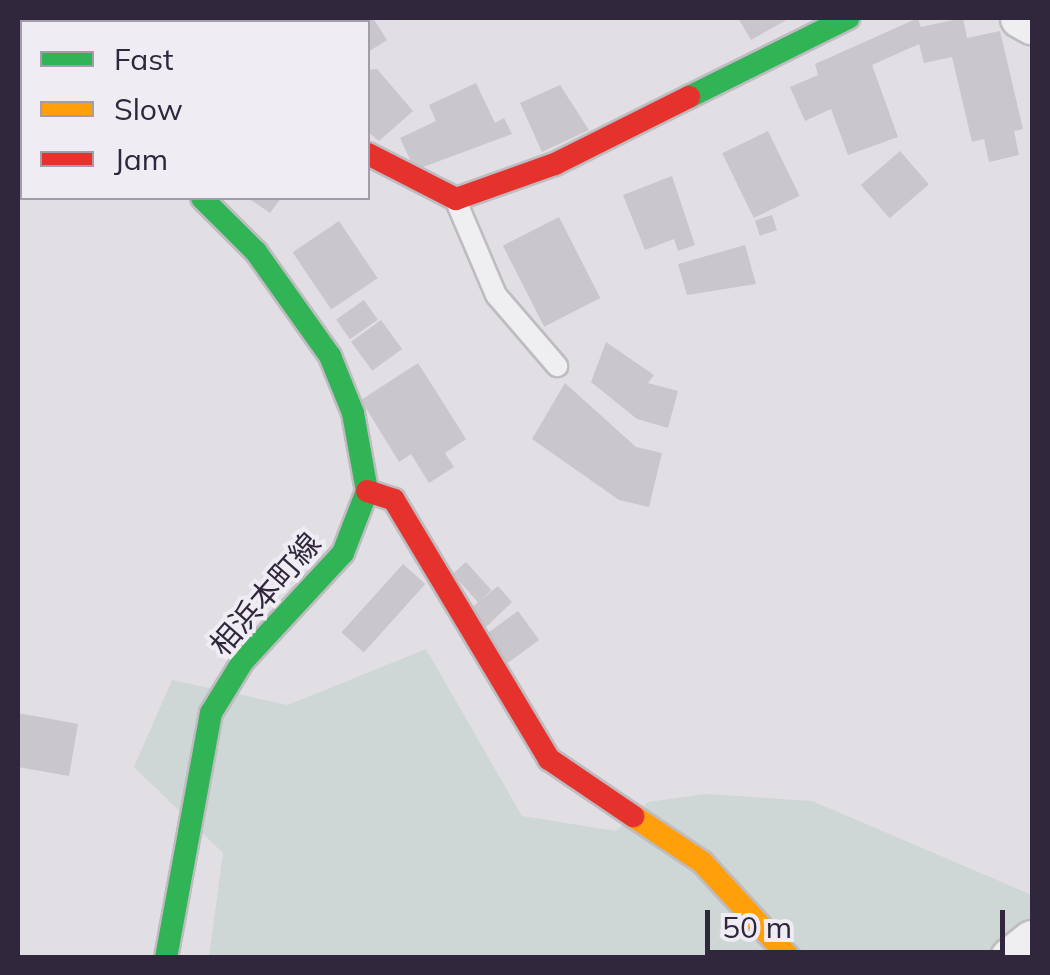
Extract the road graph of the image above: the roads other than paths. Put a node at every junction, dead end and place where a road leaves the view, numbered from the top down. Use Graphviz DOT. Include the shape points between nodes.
graph roads {
  1 [pos="848,18"];
  2 [pos="1020,18"];
  3 [pos="1032,24"];
  4 [pos="370,155"];
  5 [pos="456,199"];
  6 [pos="204,200"];
  7 [pos="557,366"];
  8 [pos="367,490"];
  9 [pos="1032,941"];
  10 [pos="166,958"];
  11 [pos="790,958"];
  12 [pos="1011,958"];
  1 -- 5 [label="street" via="555,164"];
  2 -- 3 [label="street"];
  4 -- 5 [label="street"];
  5 -- 7 [label="lane" via="496,295"];
  6 -- 8 [label="street" via="256,252 330,356 354,412"];
  8 -- 10 [label="street, 相浜本町線" via="343,553 243,662 212,713"];
  8 -- 11 [label="street" via="394,500 549,759 702,862"];
  9 -- 12 [label="street"];
}
